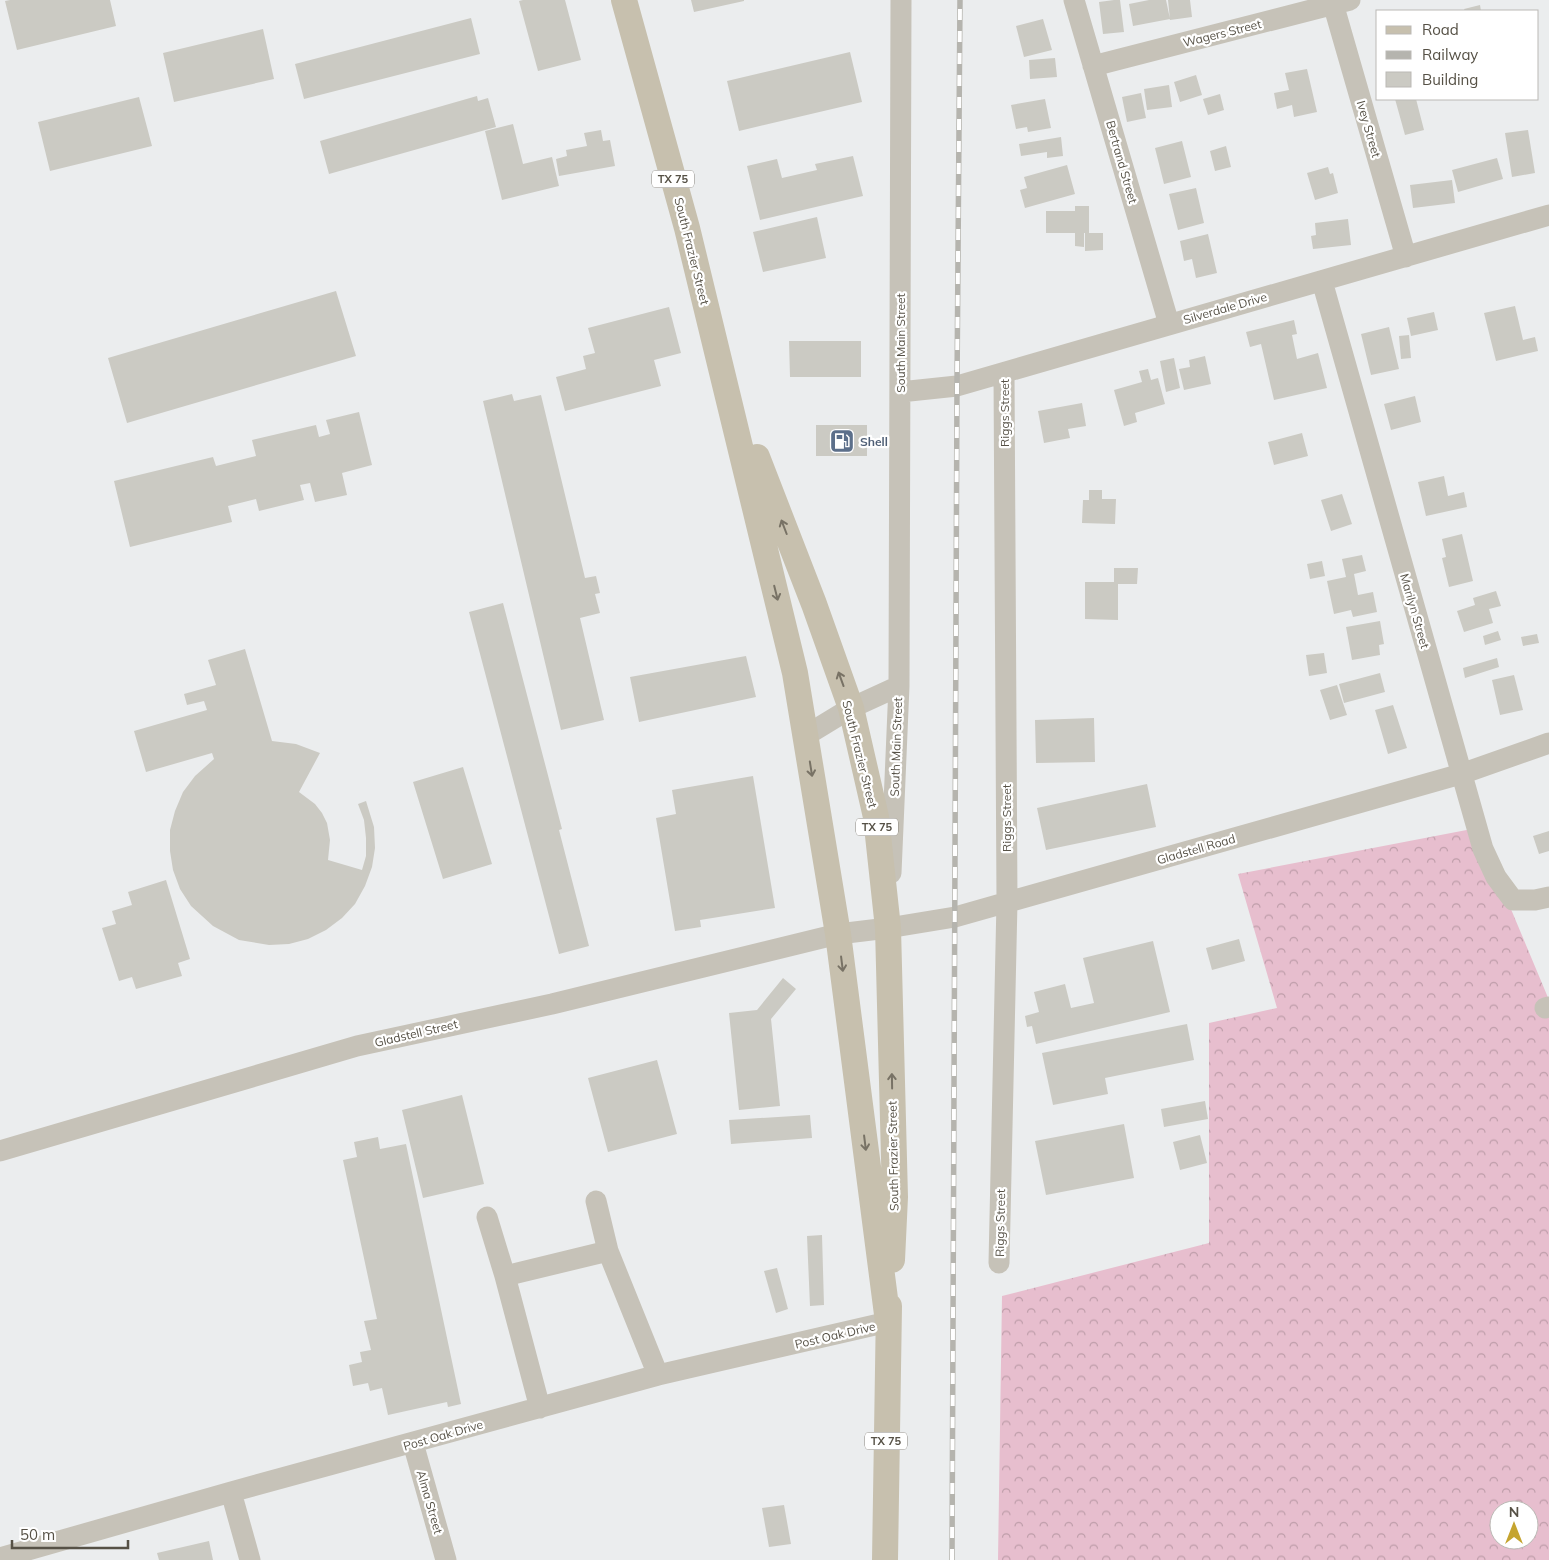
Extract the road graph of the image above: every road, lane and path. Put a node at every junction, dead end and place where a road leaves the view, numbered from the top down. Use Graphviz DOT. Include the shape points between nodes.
graph roads {
  1 [pos="624,0"];
  2 [pos="902,0"];
  3 [pos="1074,0"];
  4 [pos="1338,2"];
  5 [pos="1094,66"];
  6 [pos="1549,215"];
  7 [pos="1406,258"];
  8 [pos="1322,280"];
  9 [pos="1169,324"];
  10 [pos="719,358"];
  11 [pos="1004,373"];
  12 [pos="900,392"];
  13 [pos="899,686"];
  14 [pos="851,708"];
  15 [pos="805,736"];
  16 [pos="1549,744"];
  17 [pos="1461,774"];
  18 [pos="1549,898"];
  19 [pos="1007,902"];
  20 [pos="888,928"];
  21 [pos="838,934"];
  22 [pos="0,1151"];
  23 [pos="596,1201"];
  24 [pos="487,1217"];
  25 [pos="608,1251"];
  26 [pos="999,1263"];
  27 [pos="505,1276"];
  28 [pos="888,1322"];
  29 [pos="658,1375"];
  30 [pos="540,1408"];
  31 [pos="414,1443"];
  32 [pos="231,1492"];
  33 [pos="0,1558"];
  34 [pos="250,1560"];
  35 [pos="446,1560"];
  36 [pos="885,1560"];
  1 -- 10 [label="main road, South Frazier Street / TX 75"];
  2 -- 12 [label="street, South Main Street"];
  3 -- 5 [label="street, Bertrand Street"];
  4 -- 5 [label="street, Wagers Street"];
  4 -- 7 [label="street, Ivey Street"];
  5 -- 9 [label="street, Bertrand Street"];
  6 -- 7 [label="street, Silverdale Drive"];
  7 -- 8 [label="street, Silverdale Drive"];
  8 -- 9 [label="street, Silverdale Drive"];
  8 -- 17 [label="street, Marilyn Street"];
  9 -- 11 [label="street, Silverdale Drive"];
  14 -- 10 [label="main road, South Frazier Street / TX 75, one-way"];
  10 -- 15 [label="main road, South Frazier Street / TX 75, one-way" via="795,673"];
  11 -- 12 [label="street, Silverdale Drive" via="957,386"];
  11 -- 19 [label="street, Riggs Street"];
  12 -- 13 [label="street, South Main Street"];
  13 -- 14 [label="street, South Main Street"];
  13 -- 20 [label="street, South Main Street"];
  14 -- 15 [label="street, South Main Street"];
  14 -- 20 [label="main road, South Frazier Street / TX 75" via="876,817"];
  15 -- 21 [label="main road, South Frazier Street / TX 75, one-way"];
  16 -- 17 [label="street, Gladstell Road"];
  17 -- 18 [label="street, Marilyn Street" via="1483,849 1496,877 1513,900"];
  17 -- 19 [label="street, Gladstell Road"];
  19 -- 20 [label="street, Gladstell Road" via="955,917"];
  19 -- 26 [label="street, Riggs Street"];
  20 -- 21 [label="street, Gladstell Road"];
  28 -- 20 [label="main road, South Frazier Street / TX 75, one-way" via="895,1197"];
  21 -- 22 [label="street, Gladstell Street" via="552,1004 357,1046"];
  21 -- 28 [label="main road, South Frazier Street / TX 75, one-way"];
  23 -- 25 [label="street"];
  24 -- 27 [label="street"];
  25 -- 27 [label="street"];
  25 -- 29 [label="street"];
  27 -- 30 [label="street"];
  28 -- 29 [label="street, Post Oak Drive"];
  28 -- 36 [label="main road, South Frazier Street / TX 75"];
  29 -- 30 [label="street, Post Oak Drive"];
  30 -- 31 [label="street, Post Oak Drive"];
  31 -- 32 [label="street, Post Oak Drive"];
  31 -- 35 [label="street, Alma Street"];
  32 -- 33 [label="street, Post Oak Drive"];
  32 -- 34 [label="street"];
}
